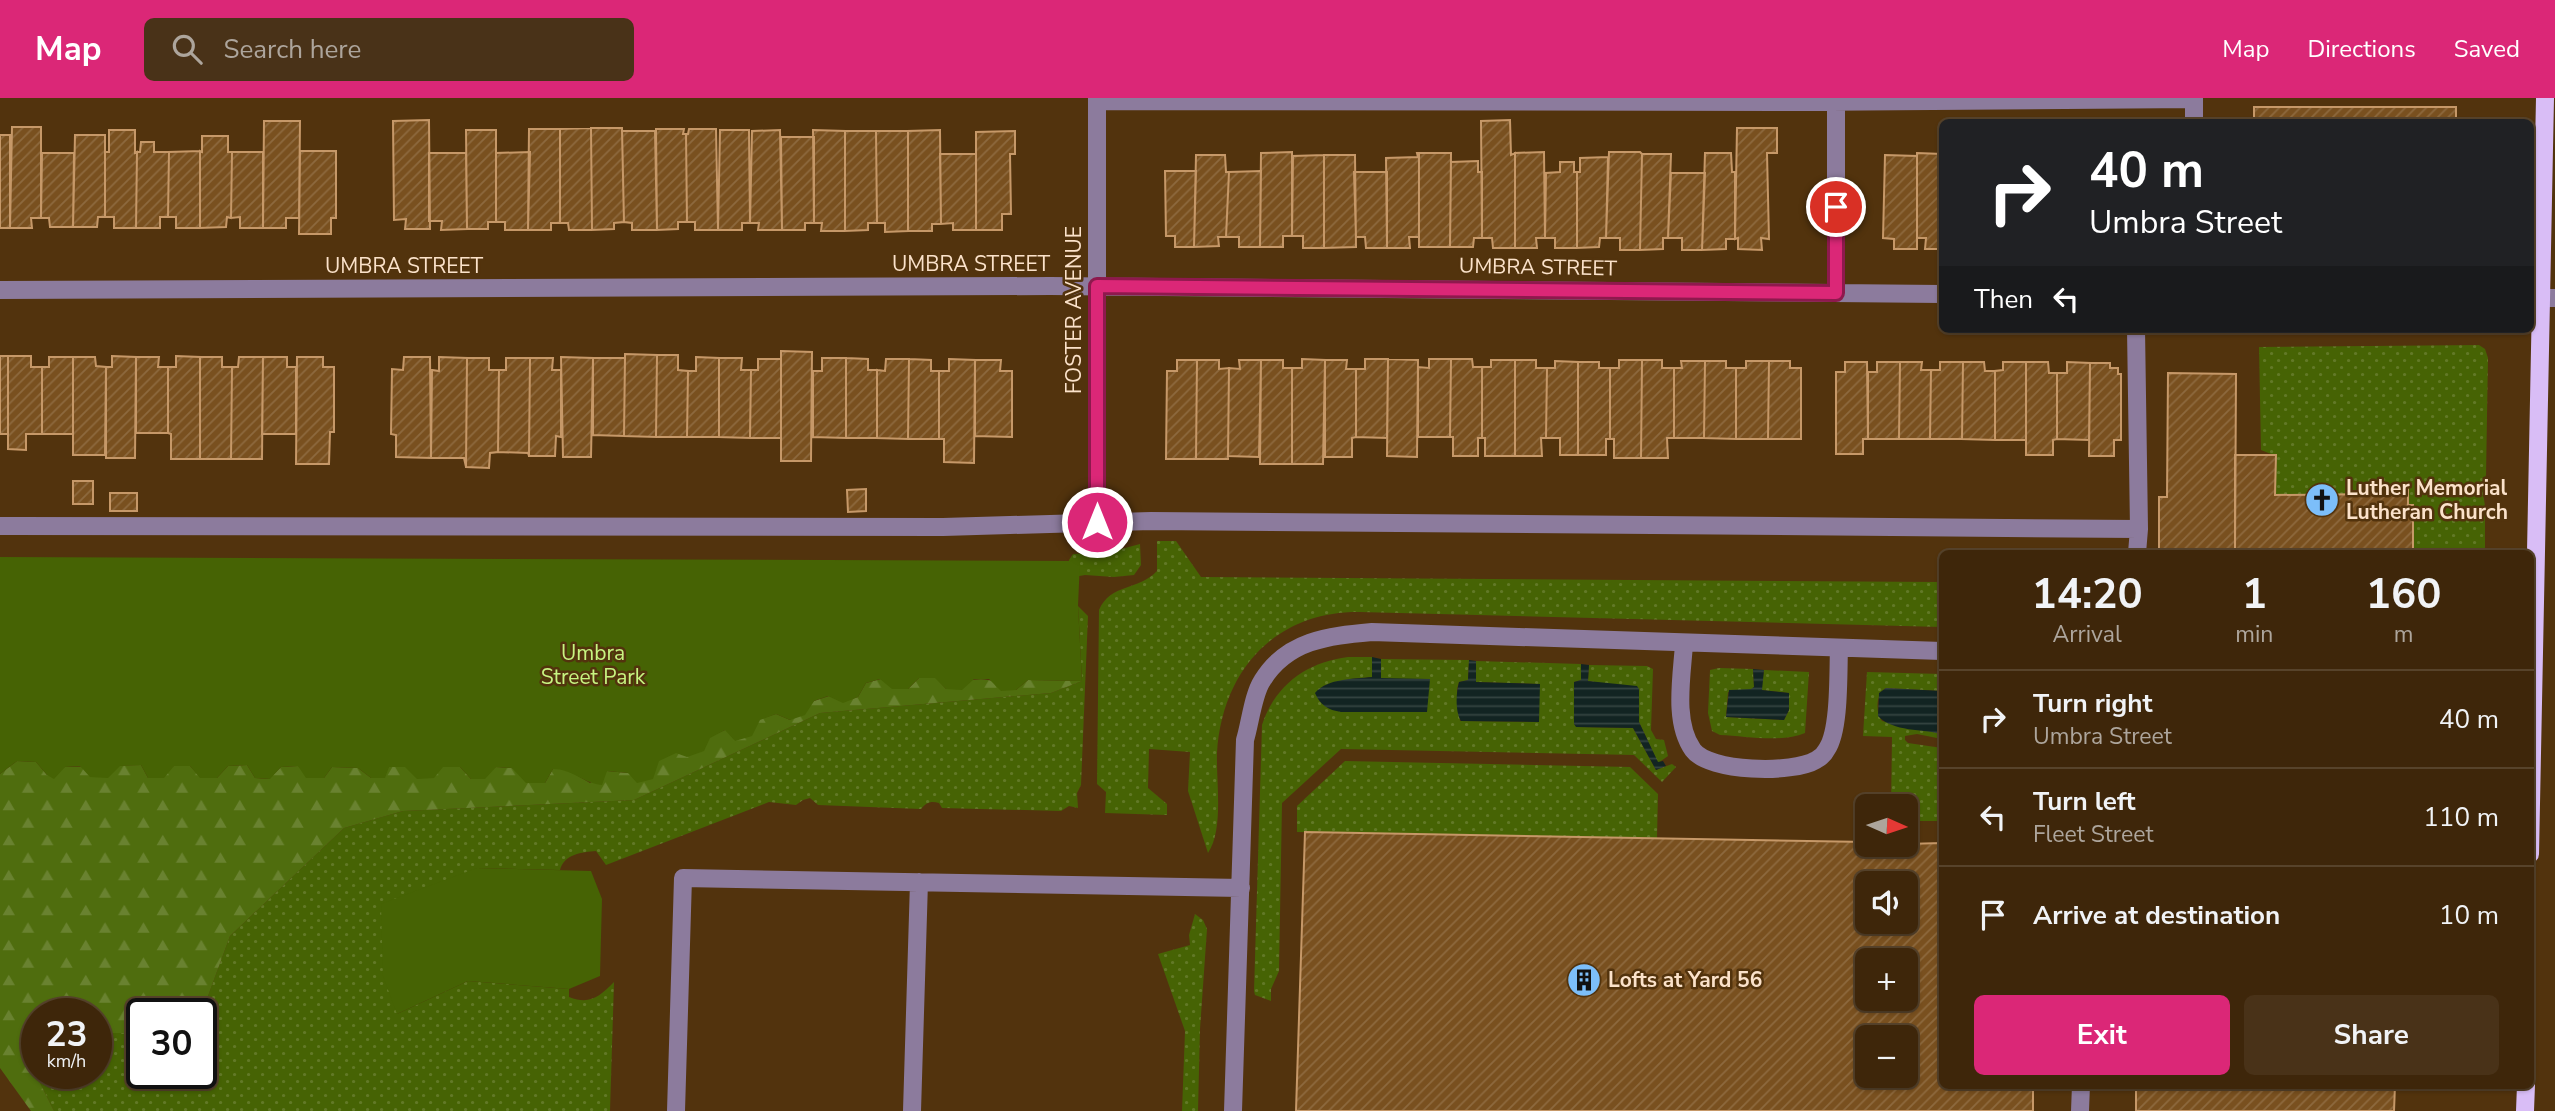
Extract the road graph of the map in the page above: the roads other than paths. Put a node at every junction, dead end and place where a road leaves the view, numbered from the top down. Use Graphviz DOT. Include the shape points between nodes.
graph roads {
  1 [pos="2545,98"];
  2 [pos="1097,100"];
  3 [pos="1836,100"];
  4 [pos="2193,119"];
  5 [pos="1097,286"];
  6 [pos="0,290"];
  7 [pos="1836,293"];
  8 [pos="1939,294"];
  9 [pos="2543,298"];
  10 [pos="2136,333"];
  11 [pos="1097,522"];
  12 [pos="0,526"];
  13 [pos="2138,529"];
  14 [pos="2137,550"];
  15 [pos="2534,643"];
  16 [pos="1684,644"];
  17 [pos="1839,648"];
  18 [pos="1939,651"];
  19 [pos="919,882"];
  20 [pos="1241,888"];
  21 [pos="2081,1089"];
  22 [pos="2526,1089"];
  23 [pos="676,1111"];
  24 [pos="912,1111"];
  25 [pos="1233,1111"];
  26 [pos="2080,1111"];
  27 [pos="2525,1111"];
  1 -- 9 [label="main road"];
  2 -- 3 [label="street"];
  2 -- 5 [label="street, FOSTER AVENUE"];
  3 -- 4 [label="street" via="2193,99"];
  3 -- 7 [label="street"];
  5 -- 6 [label="street, UMBRA STREET"];
  5 -- 7 [label="street, UMBRA STREET"];
  5 -- 11 [label="street, FOSTER AVENUE"];
  7 -- 8 [label="street, UMBRA STREET"];
  9 -- 15 [label="main road"];
  10 -- 13 [label="street"];
  11 -- 12 [label="street" via="943,527"];
  11 -- 13 [label="street"];
  13 -- 14 [label="street"];
  16 -- 17 [label="street"];
  16 -- 17 [label="street" via="1684,732 1694,752 1714,763 1737,767 1800,766 1823,754 1835,729"];
  16 -- 20 [label="street" via="1372,632 1326,636 1287,652 1261,682 1245,740"];
  17 -- 18 [label="street"];
  19 -- 20 [label="street"];
  19 -- 23 [label="street" via="683,878"];
  19 -- 24 [label="street"];
  20 -- 25 [label="street"];
  21 -- 26 [label="street"];
  22 -- 27 [label="main road"];
}
